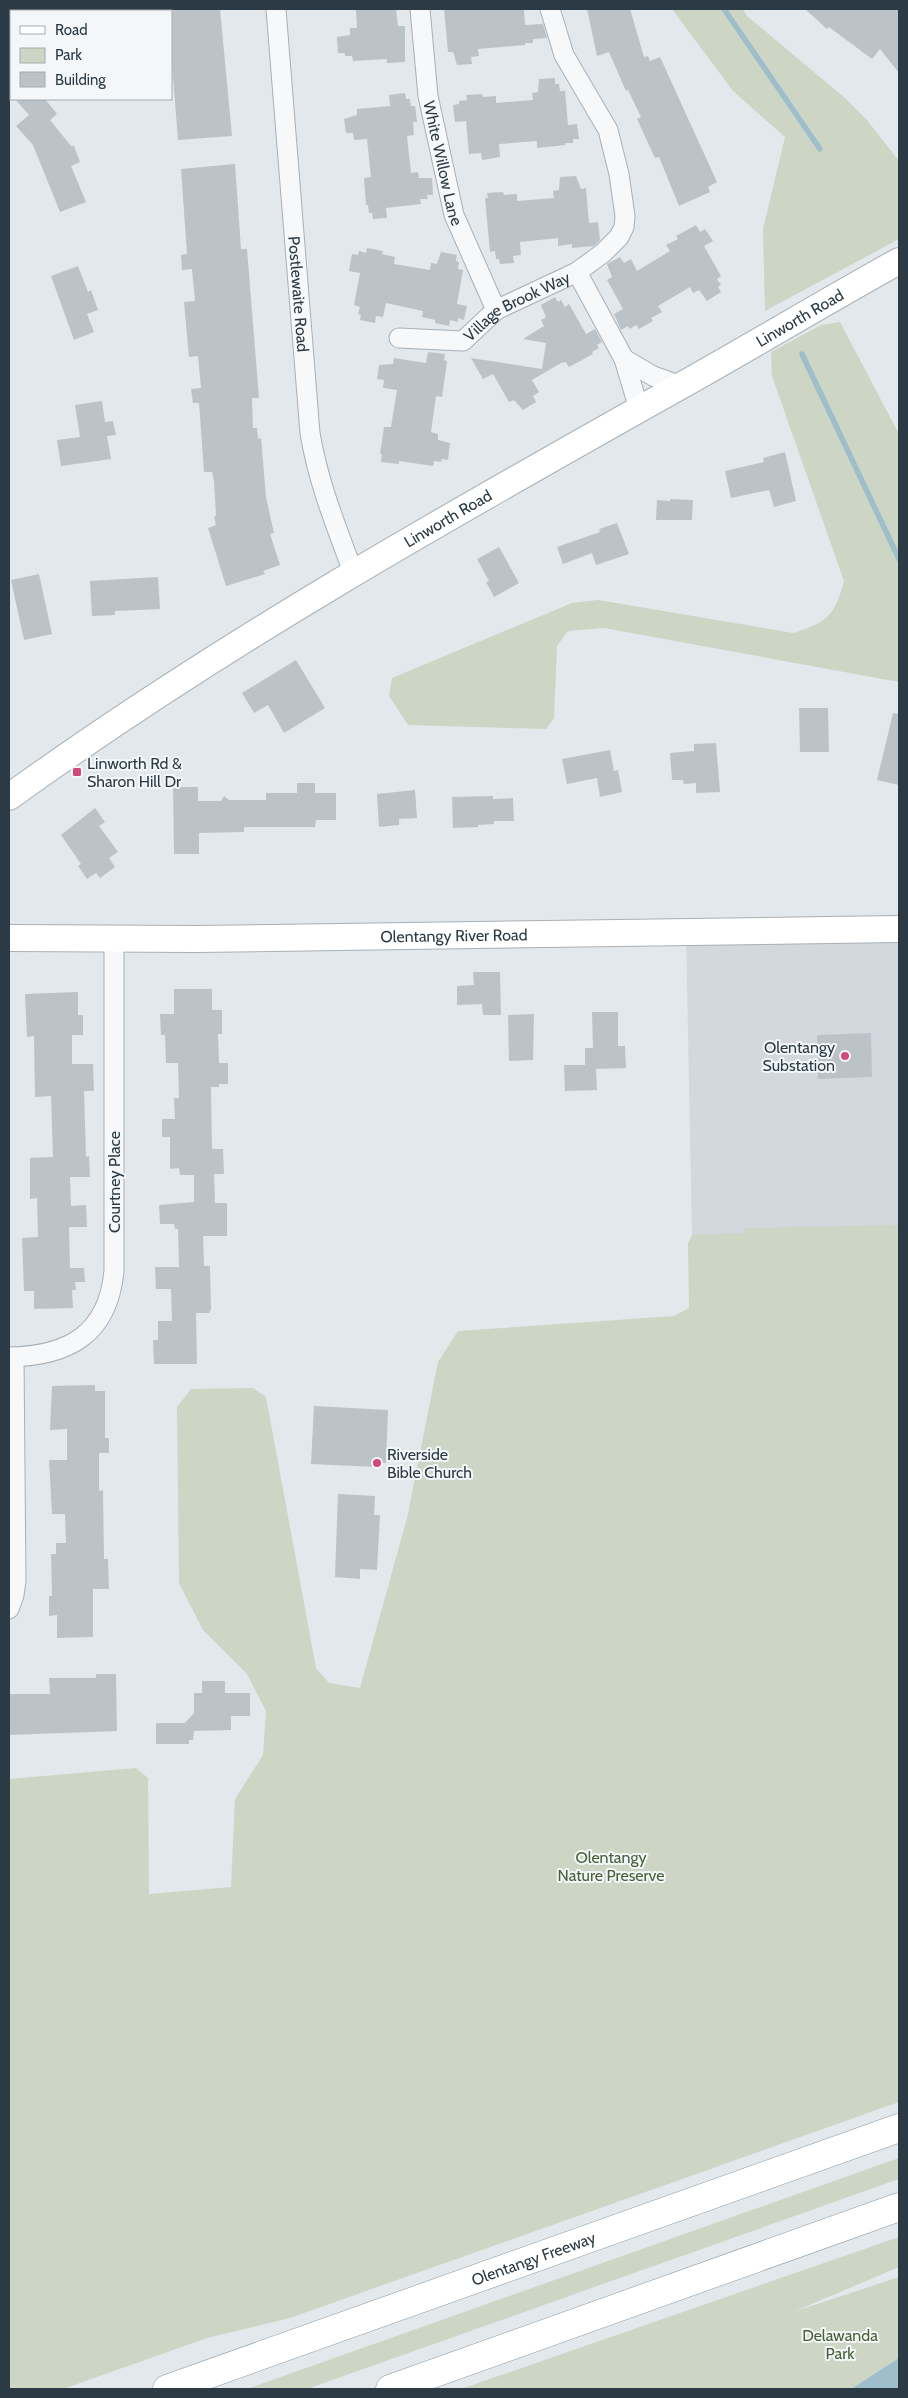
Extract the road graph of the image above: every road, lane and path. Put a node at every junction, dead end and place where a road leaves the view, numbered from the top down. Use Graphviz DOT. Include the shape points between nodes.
graph roads {
  1 [pos="276,9"];
  2 [pos="420,9"];
  3 [pos="550,9"];
  4 [pos="899,261"];
  5 [pos="577,272"];
  6 [pos="496,310"];
  7 [pos="399,338"];
  8 [pos="624,359"];
  9 [pos="681,386"];
  10 [pos="639,409"];
  11 [pos="353,572"];
  12 [pos="11,789"];
  13 [pos="899,929"];
  14 [pos="9,938"];
  15 [pos="114,939"];
  16 [pos="11,1357"];
  17 [pos="9,1608"];
  18 [pos="899,2128"];
  19 [pos="899,2207"];
  20 [pos="167,2389"];
  21 [pos="390,2389"];
  1 -- 11 [label="street, Postlewaite Road" via="310,433 323,491"];
  2 -- 6 [label="street, White Willow Lane" via="428,96 454,215"];
  3 -- 5 [label="street, Village Brook Way" via="564,55 608,130 625,216 619,237"];
  4 -- 9 [label="main road, Linworth Road"];
  5 -- 6 [label="street, Village Brook Way"];
  5 -- 8 [label="street, Village Brook Way"];
  6 -- 7 [label="street, Village Brook Way" via="463,341"];
  8 -- 9 [label="street" via="653,376"];
  8 -- 10 [label="street, Village Brook Way"];
  9 -- 10 [label="main road, Linworth Road"];
  10 -- 11 [label="main road, Linworth Road"];
  11 -- 12 [label="main road, Linworth Road"];
  13 -- 15 [label="main road, Olentangy River Road"];
  14 -- 15 [label="main road, Olentangy River Road"];
  15 -- 16 [label="street, Courtney Place" via="112,1290 99,1322 78,1340 60,1349"];
  16 -- 17 [label="street" via="16,1582"];
  18 -- 20 [label="highway, Olentangy Freeway"];
  19 -- 21 [label="highway"];
}
